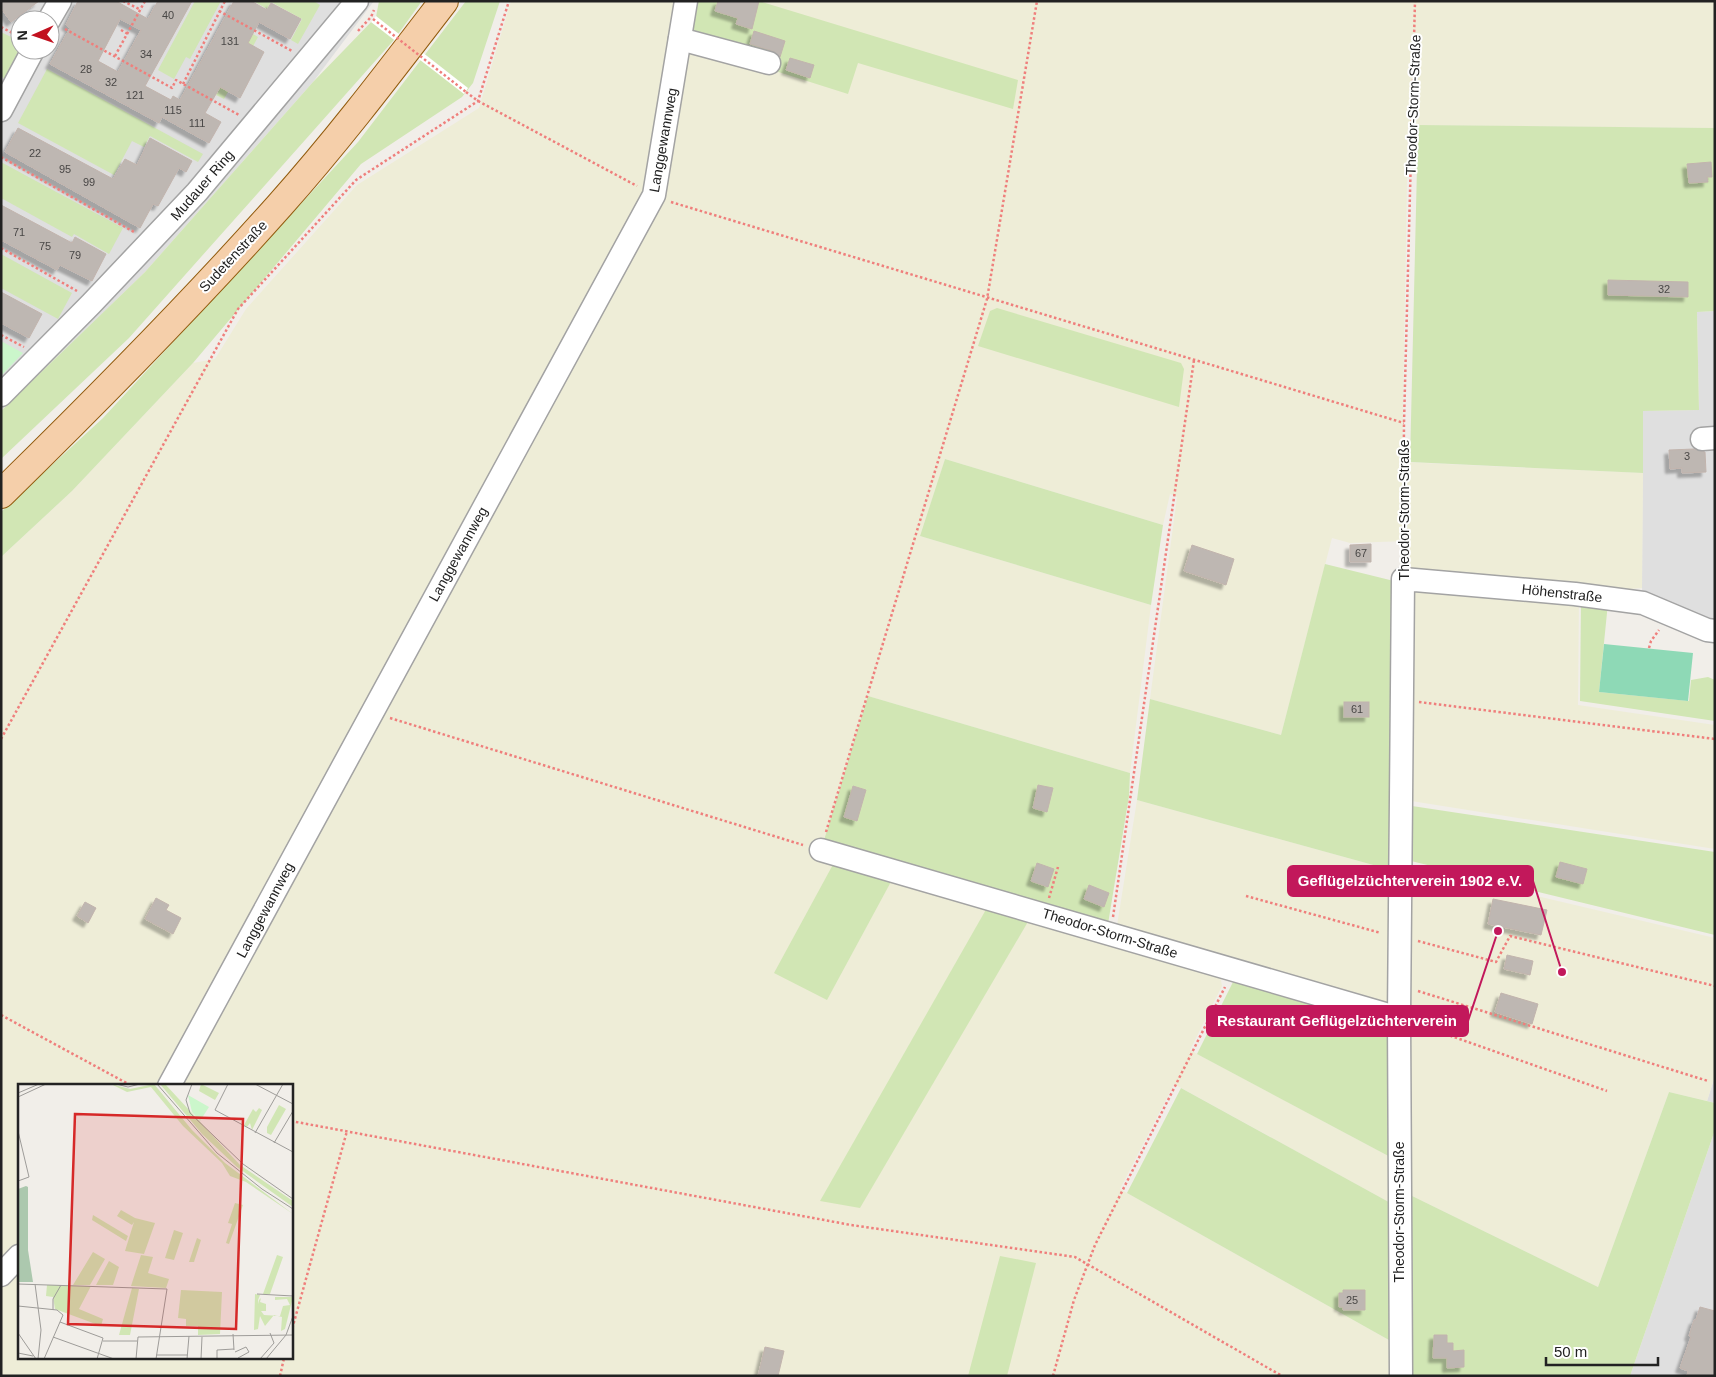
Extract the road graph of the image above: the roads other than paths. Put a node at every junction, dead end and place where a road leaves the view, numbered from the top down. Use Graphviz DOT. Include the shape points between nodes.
graph roads {
  1 [pos="444,1"];
  2 [pos="686,1"];
  3 [pos="365,7"];
  4 [pos="680,38"];
  5 [pos="28,60"];
  6 [pos="770,63"];
  7 [pos="1,110"];
  8 [pos="1,395"];
  9 [pos="1,494"];
  10 [pos="1403,579"];
  11 [pos="1715,631"];
  12 [pos="821,850"];
  13 [pos="1399,1018"];
  14 [pos="170,1084"];
  15 [pos="18,1257"];
  16 [pos="1,1275"];
  17 [pos="1401,1376"];
  1 -- 9 [label="main road, Sudetenstraße" via="282,203 149,348"];
  2 -- 4 [label="street, Langgewannweg"];
  3 -- 8 [label="street, Mudauer Ring" via="308,60 148,245"];
  4 -- 6 [label="street"];
  4 -- 14 [label="street, Langgewannweg" via="654,195"];
  5 -- 7 [label="street"];
  10 -- 11 [label="street, Höhenstraße" via="1643,603"];
  10 -- 13 [label="street, Theodor-Storm-Straße"];
  12 -- 13 [label="street, Theodor-Storm-Straße"];
  13 -- 17 [label="street, Theodor-Storm-Straße"];
  15 -- 16 [label="street"];
}
